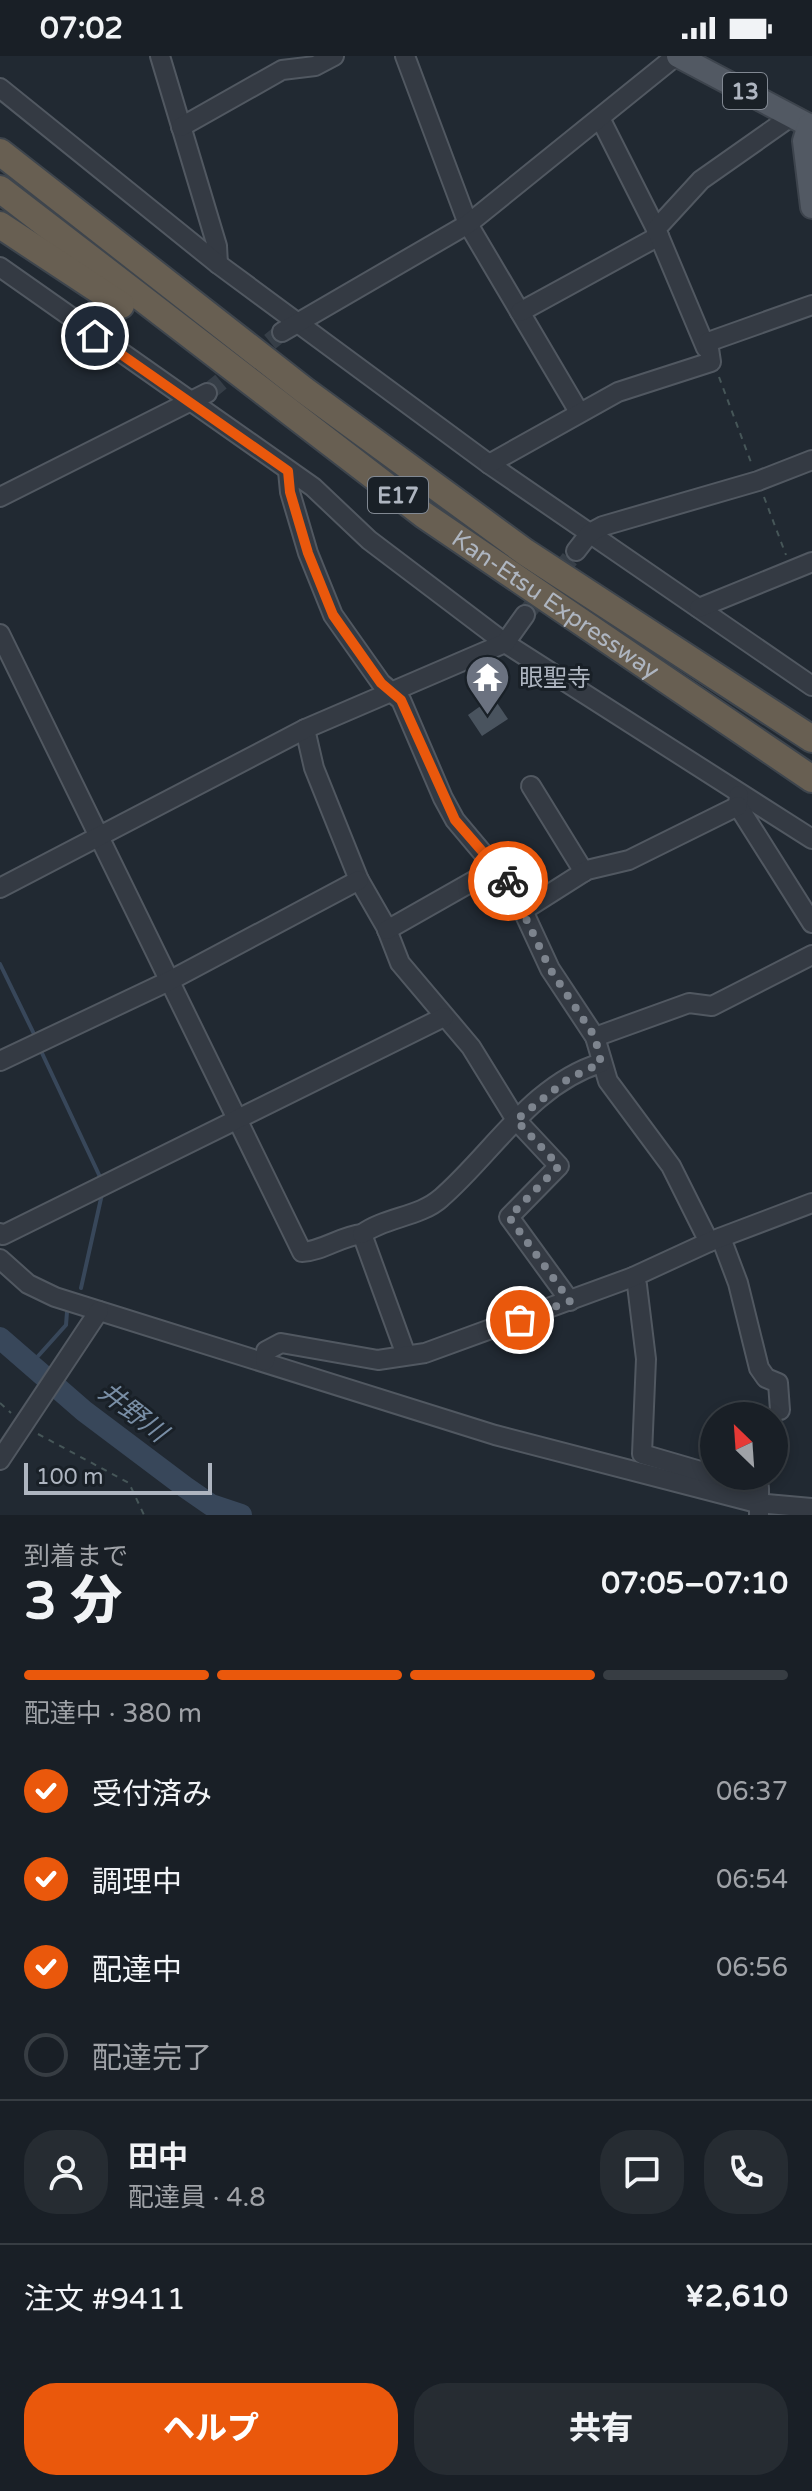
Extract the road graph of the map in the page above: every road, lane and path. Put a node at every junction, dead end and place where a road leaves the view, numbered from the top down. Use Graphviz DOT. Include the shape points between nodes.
graph roads {
  1 [pos="160,56"];
  2 [pos="334,56"];
  3 [pos="405,56"];
  4 [pos="677,56"];
  5 [pos="0,88"];
  6 [pos="600,118"];
  7 [pos="806,123"];
  8 [pos="181,127"];
  9 [pos="0,140"];
  10 [pos="0,152"];
  11 [pos="0,189"];
  12 [pos="812,207"];
  13 [pos="468,224"];
  14 [pos="0,225"];
  15 [pos="657,232"];
  16 [pos="218,264"];
  17 [pos="0,267"];
  18 [pos="176,292"];
  19 [pos="812,305"];
  20 [pos="520,312"];
  21 [pos="290,327"];
  22 [pos="706,348"];
  23 [pos="207,393"];
  24 [pos="191,404"];
  25 [pos="285,411"];
  26 [pos="579,412"];
  27 [pos="812,460"];
  28 [pos="489,464"];
  29 [pos="288,471"];
  30 [pos="0,497"];
  31 [pos="590,533"];
  32 [pos="576,551"];
  33 [pos="812,562"];
  34 [pos="699,608"];
  35 [pos="525,615"];
  36 [pos="0,634"];
  37 [pos="505,643"];
  38 [pos="812,686"];
  39 [pos="391,690"];
  40 [pos="305,729"];
  41 [pos="812,739"];
  42 [pos="812,779"];
  43 [pos="531,786"];
  44 [pos="738,799"];
  45 [pos="100,838"];
  46 [pos="812,839"];
  47 [pos="498,867"];
  48 [pos="584,872"];
  49 [pos="359,880"];
  50 [pos="0,888"];
  51 [pos="524,910"];
  52 [pos="812,923"];
  53 [pos="387,930"];
  54 [pos="812,955"];
  55 [pos="171,980"];
  56 [pos="444,1017"];
  57 [pos="595,1037"];
  58 [pos="0,1061"];
  59 [pos="601,1063"];
  60 [pos="516,1120"];
  61 [pos="238,1121"];
  62 [pos="812,1203"];
  63 [pos="0,1233"];
  64 [pos="362,1234"];
  65 [pos="715,1240"];
  66 [pos="0,1259"];
  67 [pos="633,1277"];
  68 [pos="570,1301"];
  69 [pos="99,1311"];
  70 [pos="406,1355"];
  71 [pos="265,1361"];
  72 [pos="779,1402"];
  73 [pos="24,1425"];
  74 [pos="0,1460"];
  75 [pos="700,1470"];
  76 [pos="812,1508"];
  77 [pos="758,1509"];
  78 [pos="144,1515"];
  1 -- 8 [label="street"];
  2 -- 8 [label="street" via="315,66 282,70"];
  3 -- 13 [label="street"];
  4 -- 6 [label="street"];
  4 -- 7 [label="main road, 13"];
  5 -- 16 [label="street"];
  6 -- 13 [label="street"];
  6 -- 15 [label="street"];
  7 -- 12 [label="main road"];
  7 -- 15 [label="street" via="701,180"];
  8 -- 16 [label="street"];
  9 -- 18 [label="highway"];
  10 -- 18 [label="highway, Kan-Etsu Expressway / E17"];
  11 -- 25 [label="highway, Kan-Etsu Expressway / E17"];
  13 -- 20 [label="street"];
  13 -- 21 [label="street"];
  14 -- 25 [label="highway"];
  15 -- 20 [label="street"];
  15 -- 22 [label="street"];
  16 -- 21 [label="street"];
  17 -- 24 [label="street"];
  18 -- 41 [label="highway, Kan-Etsu Expressway / E17" via="525,552"];
  19 -- 22 [label="street" via="708,342"];
  20 -- 26 [label="street"];
  21 -- 28 [label="street"];
  22 -- 26 [label="street" via="711,362 618,392"];
  23 -- 24 [label="street"];
  24 -- 29 [label="street"];
  24 -- 30 [label="street"];
  25 -- 42 [label="highway, Kan-Etsu Expressway / E17" via="494,565"];
  26 -- 28 [label="street"];
  27 -- 31 [label="street"];
  28 -- 31 [label="street"];
  29 -- 37 [label="street"];
  29 -- 39 [label="street" via="308,553 333,615"];
  31 -- 32 [label="street"];
  31 -- 34 [label="street"];
  33 -- 34 [label="street"];
  34 -- 38 [label="street"];
  35 -- 37 [label="street"];
  36 -- 45 [label="street"];
  37 -- 39 [label="street"];
  37 -- 44 [label="street"];
  39 -- 40 [label="street"];
  39 -- 47 [label="street" via="401,700 455,820"];
  40 -- 45 [label="street"];
  40 -- 49 [label="street" via="314,768"];
  43 -- 48 [label="street"];
  44 -- 46 [label="street"];
  44 -- 48 [label="street" via="629,860"];
  44 -- 52 [label="street"];
  45 -- 50 [label="street"];
  45 -- 55 [label="street"];
  47 -- 51 [label="street"];
  47 -- 53 [label="street"];
  48 -- 51 [label="street"];
  49 -- 53 [label="street"];
  49 -- 55 [label="street"];
  51 -- 57 [label="street" via="550,969"];
  53 -- 56 [label="street" via="400,963"];
  54 -- 57 [label="street" via="712,1006 689,1003"];
  55 -- 58 [label="street"];
  55 -- 61 [label="street"];
  56 -- 60 [label="street" via="471,1047"];
  56 -- 61 [label="street"];
  57 -- 59 [label="street"];
  59 -- 60 [label="street" via="568,1079"];
  59 -- 65 [label="street"];
  60 -- 64 [label="street" via="439,1200"];
  60 -- 68 [label="street" via="559,1166 509,1217"];
  61 -- 63 [label="street"];
  61 -- 64 [label="street" via="302,1252"];
  62 -- 65 [label="street"];
  64 -- 70 [label="street"];
  65 -- 67 [label="street"];
  65 -- 72 [label="street" via="738,1283 759,1368 778,1383"];
  66 -- 69 [label="street" via="28,1284"];
  67 -- 68 [label="street"];
  67 -- 75 [label="street" via="646,1359 642,1454"];
  68 -- 70 [label="street" via="449,1346"];
  69 -- 71 [label="street"];
  69 -- 73 [label="street"];
  70 -- 71 [label="street" via="378,1360 281,1343 266,1351"];
  71 -- 77 [label="street" via="495,1435"];
  73 -- 74 [label="street"];
  73 -- 78 [label="path" via="129,1483"];
  76 -- 77 [label="street"];
}
